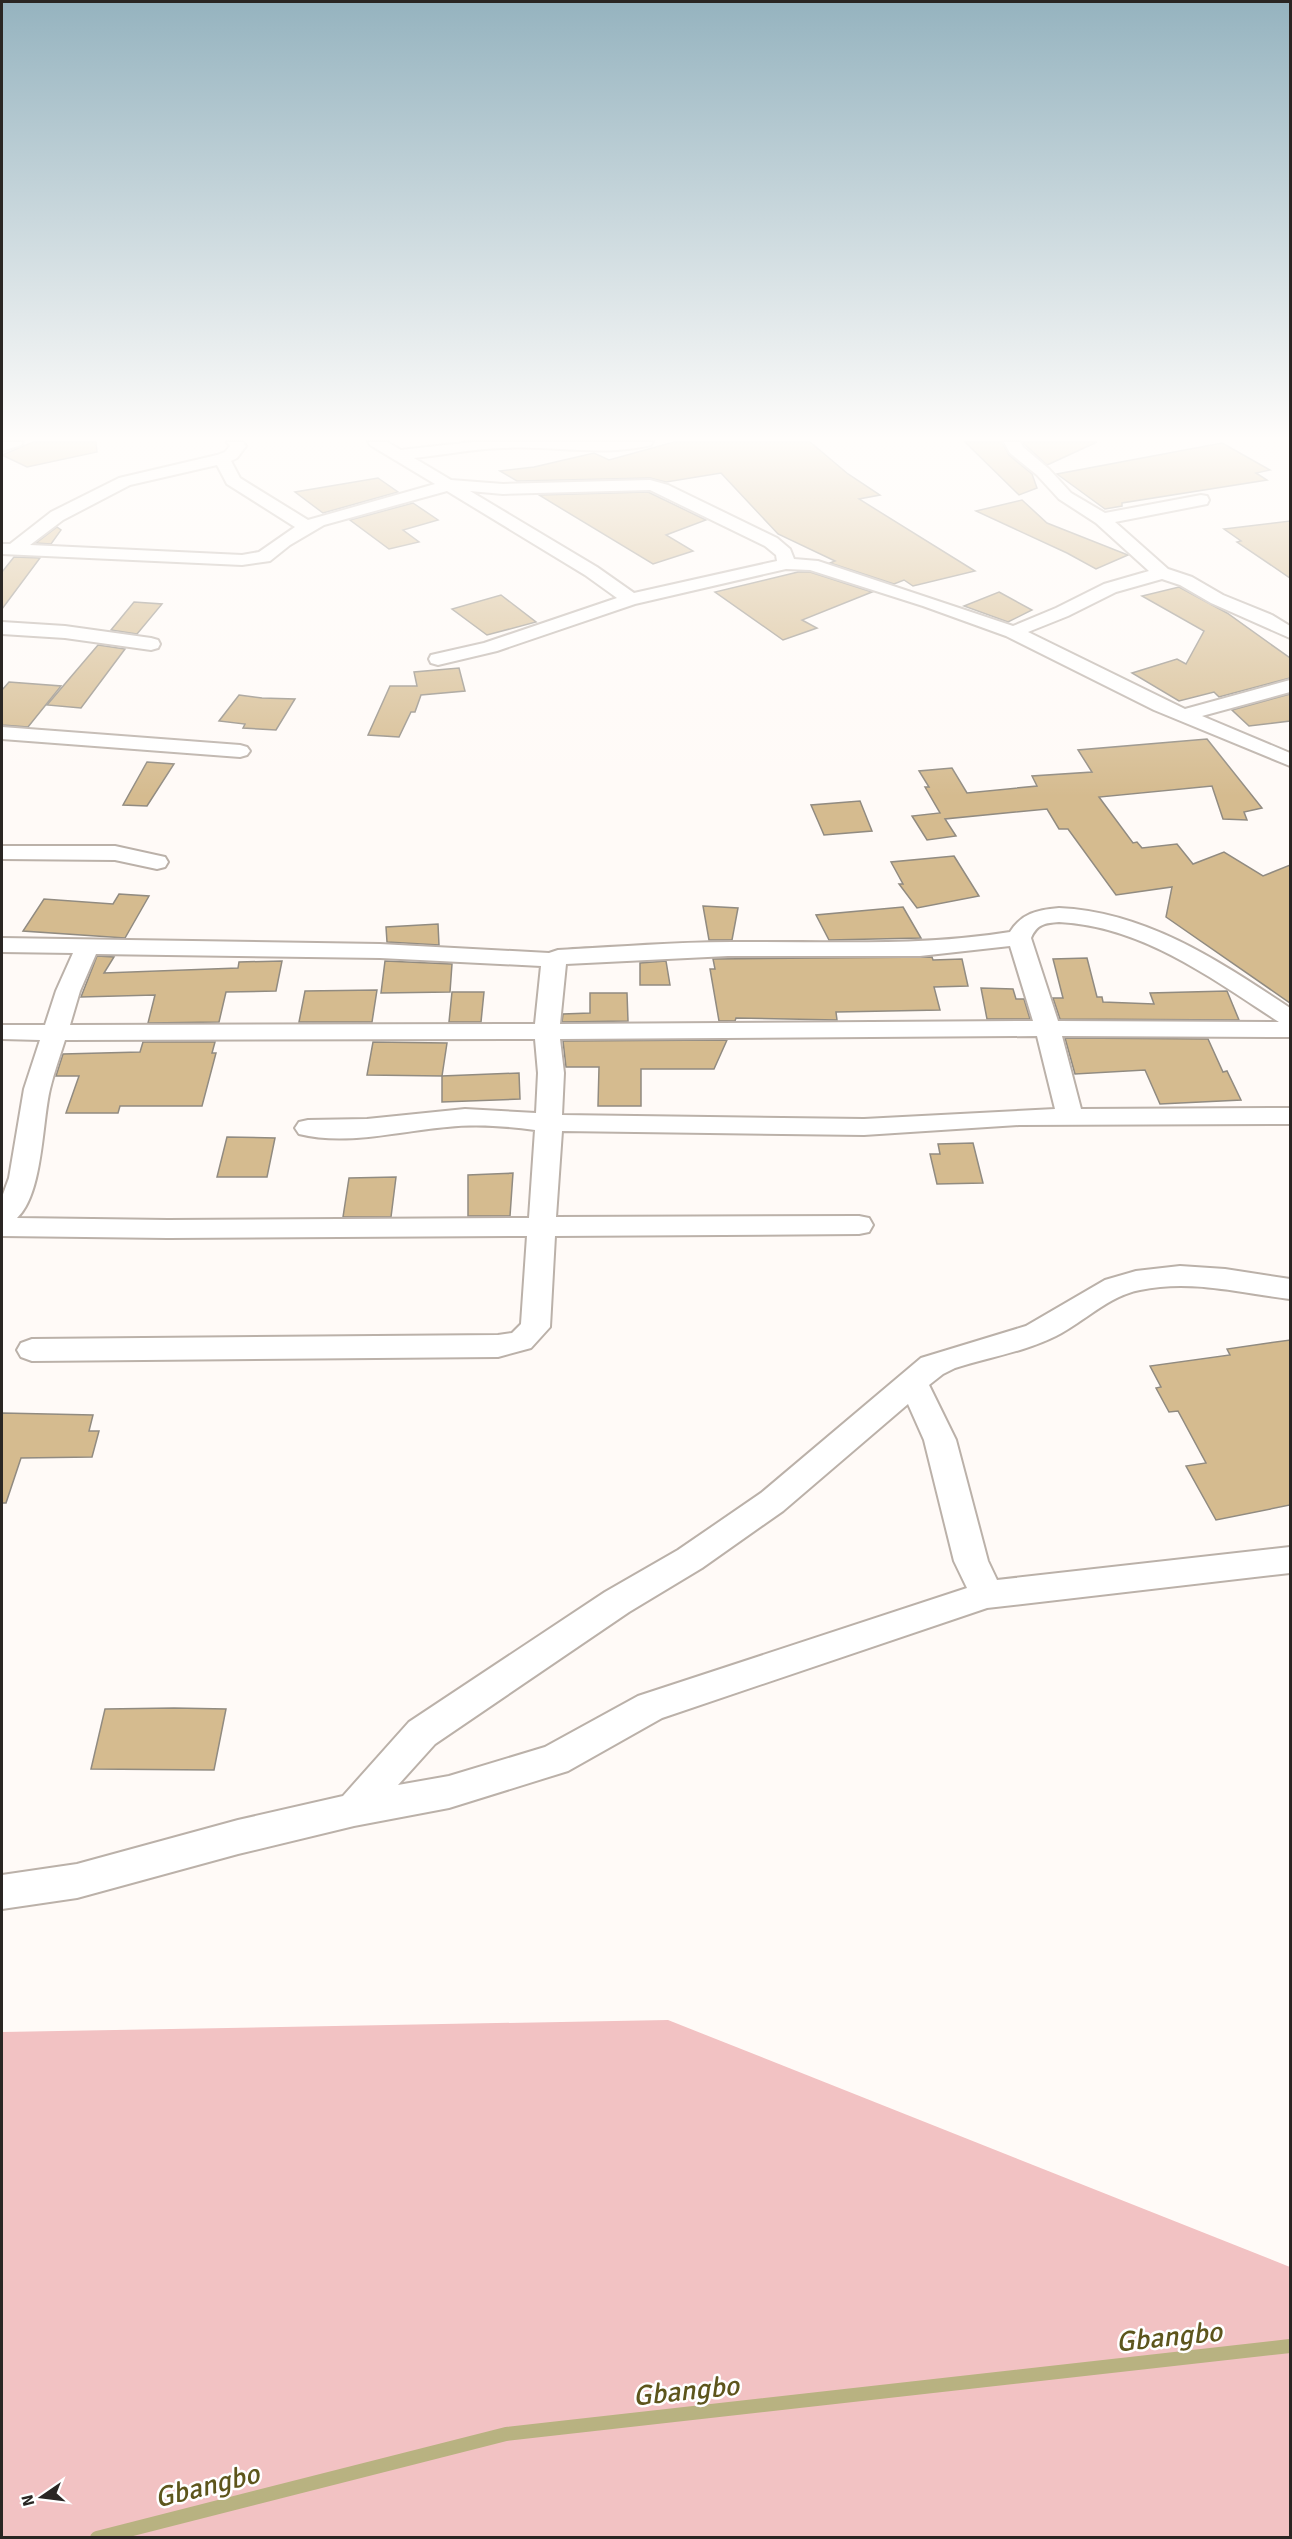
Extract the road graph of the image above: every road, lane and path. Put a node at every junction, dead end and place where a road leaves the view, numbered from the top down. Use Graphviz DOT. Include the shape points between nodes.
graph roads {
  1 [pos="574,560"];
  2 [pos="785,560"];
  3 [pos="1148,560"];
  4 [pos="786,564"];
  5 [pos="1162,573"];
  6 [pos="631,599"];
  7 [pos="2,628"];
  8 [pos="1012,632"];
  9 [pos="1290,633"];
  10 [pos="151,644"];
  11 [pos="438,659"];
  12 [pos="1290,686"];
  13 [pos="1184,715"];
  14 [pos="2,732"];
  15 [pos="240,752"];
  16 [pos="1290,760"];
  17 [pos="2,853"];
  18 [pos="157,862"];
  19 [pos="1019,938"];
  20 [pos="2,945"];
  21 [pos="87,946"];
  22 [pos="554,960"];
  23 [pos="1290,1019"];
  24 [pos="1047,1027"];
  25 [pos="1290,1030"];
  26 [pos="547,1031"];
  27 [pos="2,1032"];
  28 [pos="56,1033"];
  29 [pos="1290,1116"];
  30 [pos="1070,1118"];
  31 [pos="549,1123"];
  32 [pos="308,1128"];
  33 [pos="2,1215"];
  34 [pos="541,1225"];
  35 [pos="859,1225"];
  36 [pos="2,1227"];
  37 [pos="1290,1289"];
  38 [pos="32,1350"];
  39 [pos="913,1382"];
  40 [pos="1290,1560"];
  41 [pos="987,1595"];
  42 [pos="354,1810"];
  43 [pos="2,1892"];
  1 -- 6 [label="street"];
  2 -- 4 [label="street"];
  3 -- 5 [label="street"];
  4 -- 6 [label="street"];
  4 -- 8 [label="street" via="822,568"];
  5 -- 8 [label="street" via="1110,588"];
  5 -- 9 [label="street"];
  6 -- 11 [label="street" via="490,646"];
  7 -- 10 [label="street"];
  8 -- 13 [label="street"];
  12 -- 13 [label="street"];
  13 -- 16 [label="street"];
  14 -- 15 [label="street"];
  17 -- 18 [label="street" via="115,853"];
  19 -- 22 [label="street" via="920,948 568,954"];
  19 -- 23 [label="street" via="1024,927 1036,917 1074,914 1103,919 1153,937"];
  19 -- 24 [label="street"];
  20 -- 21 [label="street"];
  21 -- 22 [label="street" via="380,951"];
  21 -- 28 [label="street"];
  22 -- 26 [label="street"];
  24 -- 25 [label="street"];
  24 -- 26 [label="street"];
  24 -- 30 [label="street"];
  26 -- 28 [label="street"];
  26 -- 31 [label="street" via="551,1073"];
  27 -- 28 [label="street"];
  28 -- 33 [label="street" via="37,1089 23,1178 9,1210"];
  29 -- 30 [label="street"];
  30 -- 31 [label="street" via="1019,1117 864,1127"];
  31 -- 32 [label="street" via="464,1117 365,1130"];
  31 -- 34 [label="street"];
  34 -- 35 [label="street"];
  34 -- 36 [label="street"];
  34 -- 38 [label="street" via="535,1327 521,1341 498,1346"];
  37 -- 39 [label="street" via="1200,1276 1161,1276 1115,1287 1036,1333 953,1357 932,1366"];
  39 -- 41 [label="street" via="940,1440 971,1561"];
  39 -- 42 [label="street" via="772,1502 422,1733"];
  40 -- 41 [label="street"];
  41 -- 42 [label="street" via="650,1707 555,1760 450,1792"];
  42 -- 43 [label="street" via="77,1881"];
}
